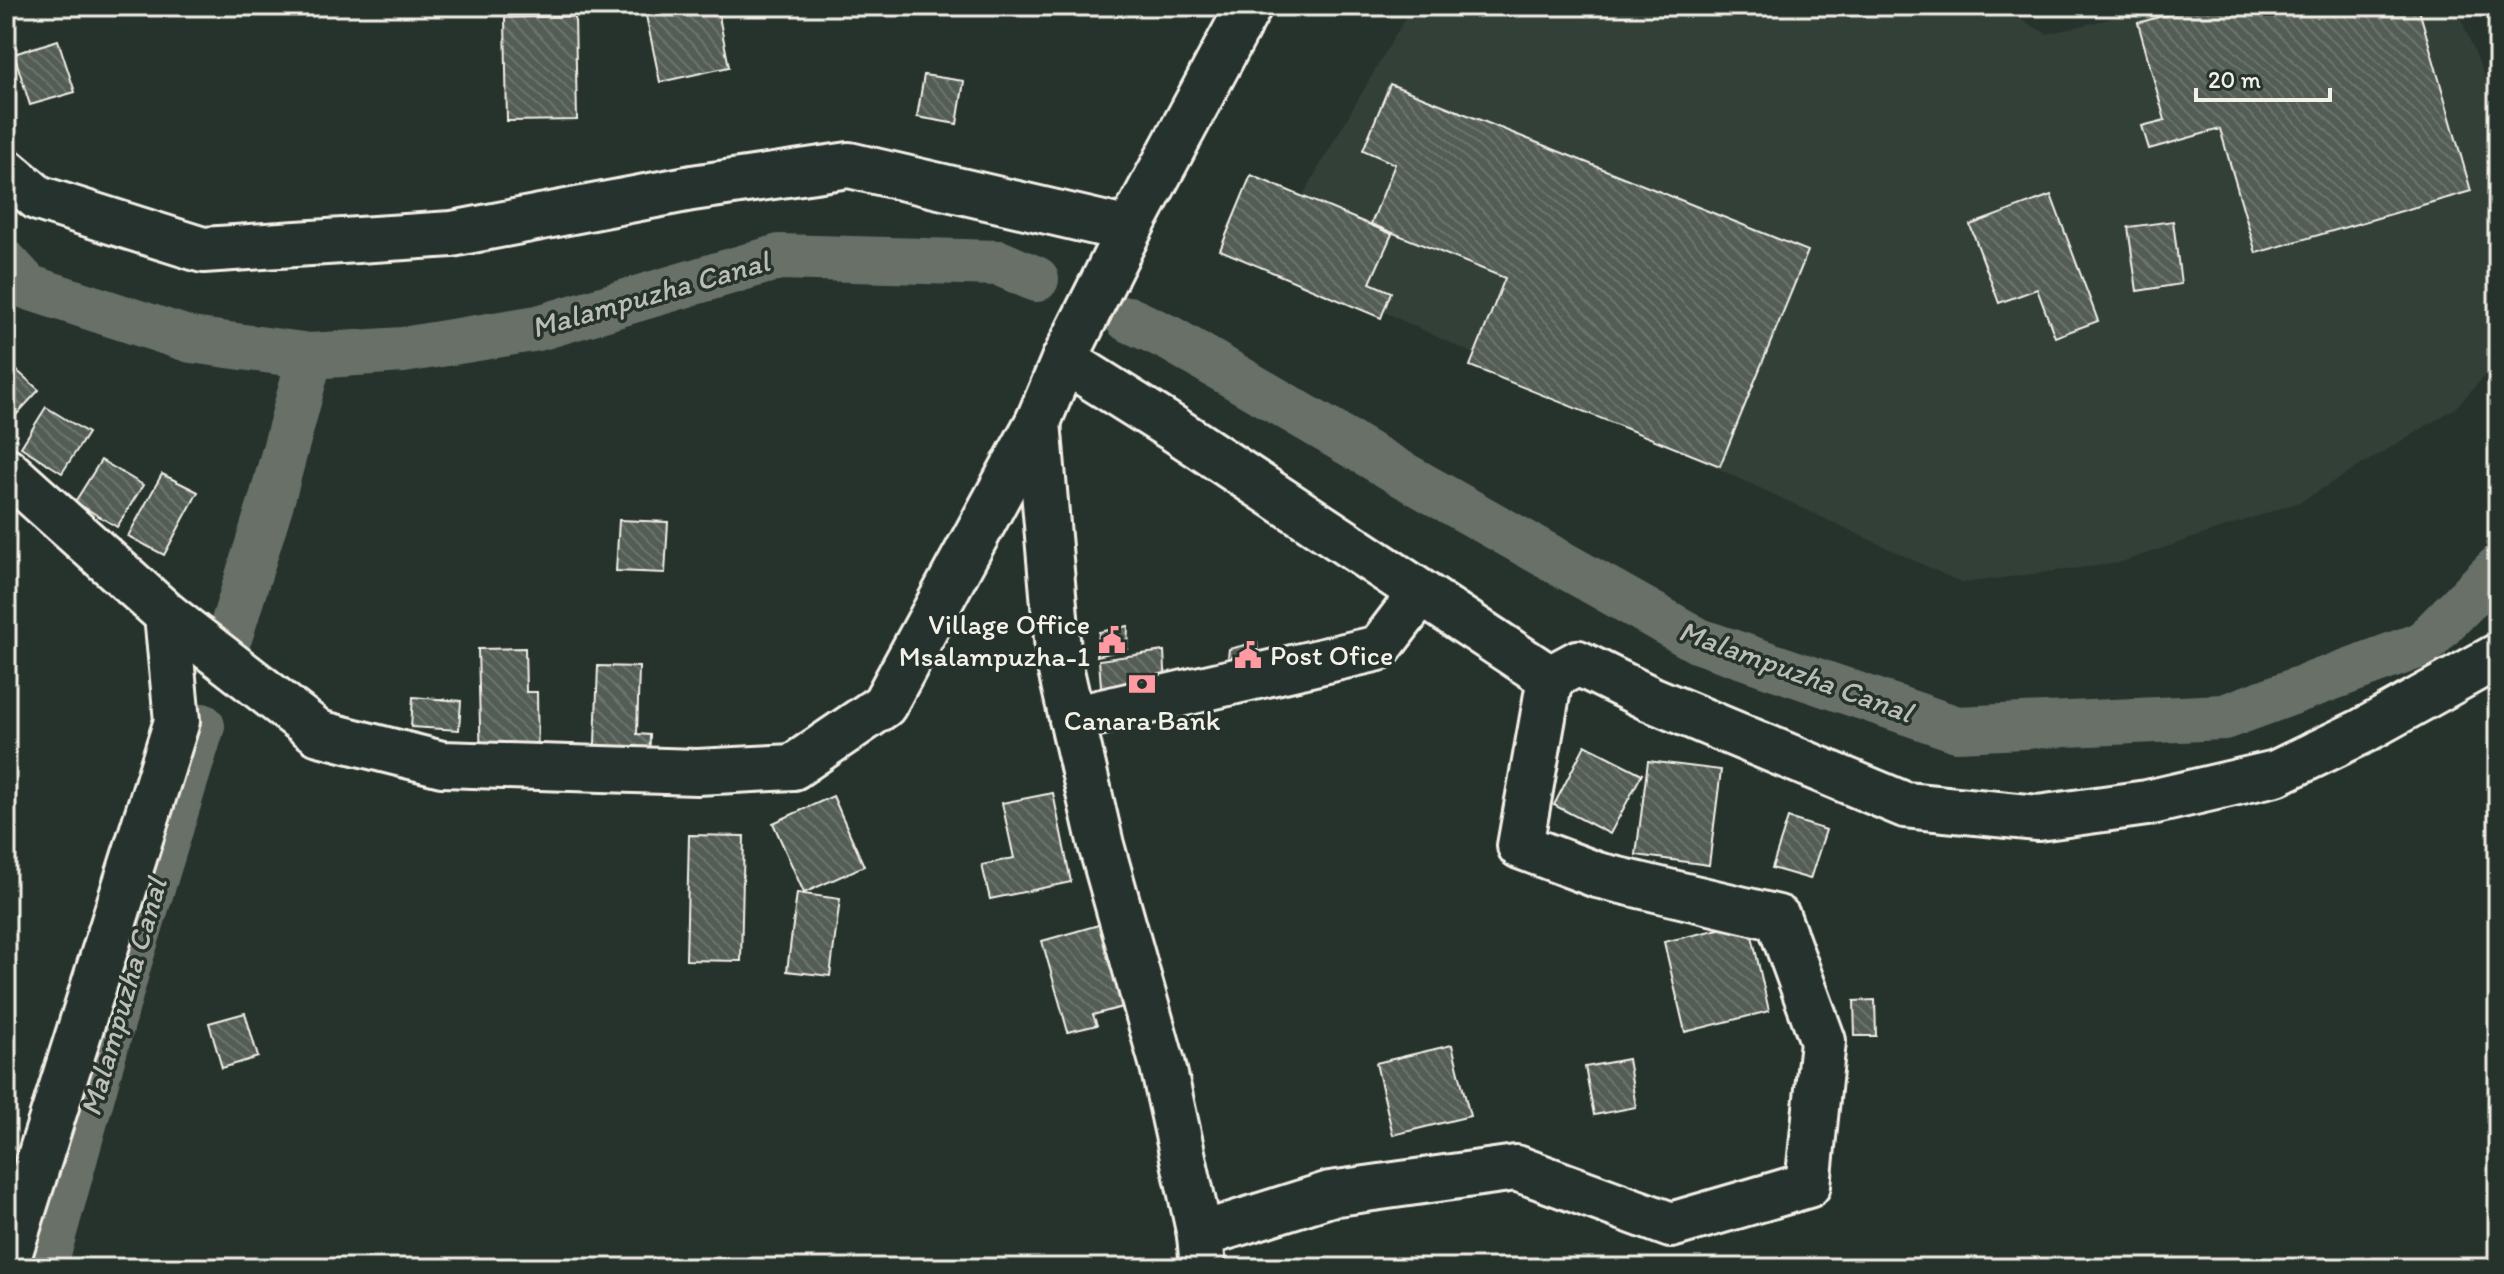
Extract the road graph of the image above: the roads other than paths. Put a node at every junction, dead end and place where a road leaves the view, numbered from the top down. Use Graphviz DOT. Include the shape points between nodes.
graph roads {
  1 [pos="1249,6"];
  2 [pos="6,171"];
  3 [pos="1129,230"];
  4 [pos="1064,360"];
  5 [pos="1038,422"];
  6 [pos="6,470"];
  7 [pos="1421,593"];
  8 [pos="167,615"];
  9 [pos="2498,656"];
  10 [pos="1550,678"];
  11 [pos="1072,719"];
  12 [pos="1202,1252"];
  13 [pos="6,1265"];
  1 -- 3 [label="street"];
  2 -- 3 [label="street" via="38,198 203,250 452,234 692,188 849,165"];
  3 -- 4 [label="street"];
  4 -- 5 [label="street"];
  4 -- 7 [label="street"];
  5 -- 8 [label="street" via="884,705 793,767 697,772 442,764 319,733"];
  5 -- 11 [label="street" via="1059,662"];
  6 -- 8 [label="street"];
  7 -- 10 [label="street"];
  7 -- 11 [label="street" via="1379,648"];
  8 -- 13 [label="street" via="177,721"];
  9 -- 10 [label="street" via="2276,773 2147,803 2038,818 1905,805 1578,663"];
  10 -- 12 [label="street" via="1520,846 1597,875 1778,918 1823,1041 1808,1185 1671,1225 1516,1168 1330,1194"];
  11 -- 12 [label="street" via="1163,1066"];
}
